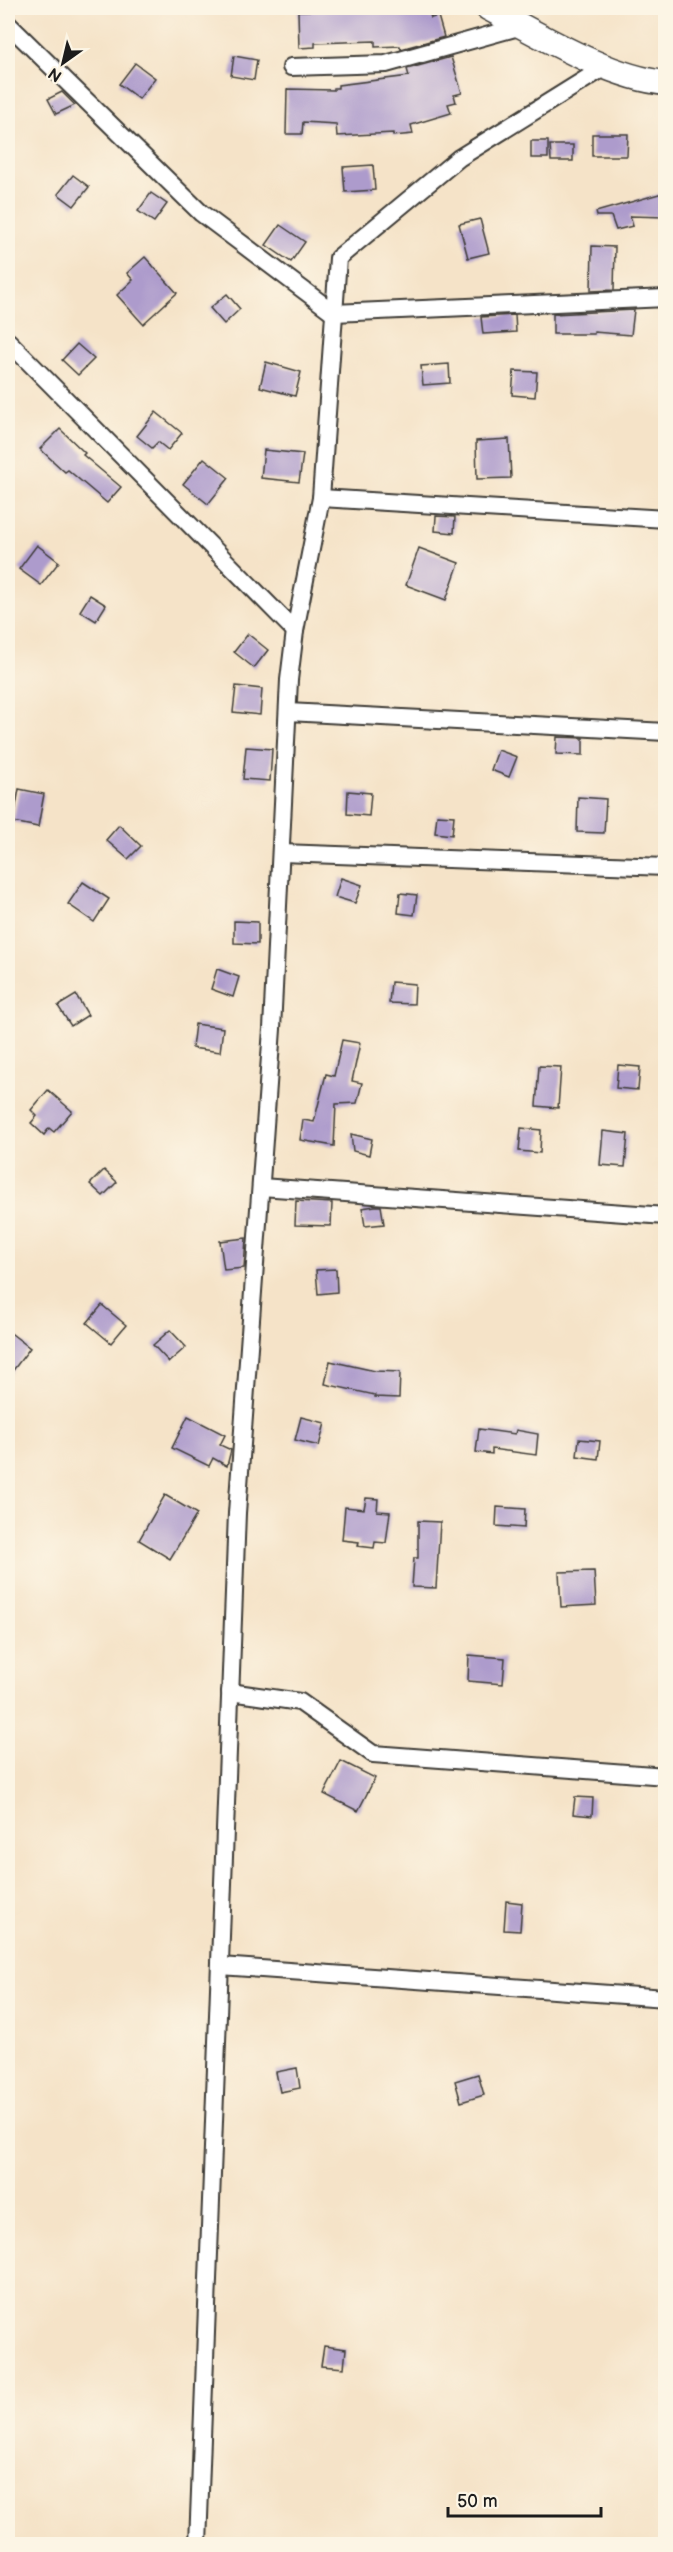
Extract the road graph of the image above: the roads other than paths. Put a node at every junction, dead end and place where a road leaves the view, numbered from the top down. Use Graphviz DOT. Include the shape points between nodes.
graph roads {
  1 [pos="488,8"];
  2 [pos="8,24"];
  3 [pos="522,26"];
  4 [pos="291,67"];
  5 [pos="605,67"];
  6 [pos="666,83"];
  7 [pos="666,298"];
  8 [pos="334,313"];
  9 [pos="8,341"];
  10 [pos="321,498"];
  11 [pos="666,519"];
  12 [pos="295,631"];
  13 [pos="288,712"];
  14 [pos="666,732"];
  15 [pos="281,853"];
  16 [pos="666,867"];
  17 [pos="261,1187"];
  18 [pos="666,1216"];
  19 [pos="230,1692"];
  20 [pos="666,1776"];
  21 [pos="220,1966"];
  22 [pos="666,1998"];
  23 [pos="198,2544"];
  1 -- 3 [label="street"];
  2 -- 8 [label="street" via="201,213"];
  3 -- 4 [label="street" via="386,64"];
  3 -- 5 [label="street"];
  5 -- 6 [label="street"];
  5 -- 8 [label="street" via="459,158 338,258"];
  7 -- 8 [label="street"];
  8 -- 10 [label="street"];
  9 -- 12 [label="street"];
  10 -- 11 [label="street"];
  10 -- 12 [label="street"];
  12 -- 13 [label="street"];
  13 -- 14 [label="street"];
  13 -- 15 [label="street"];
  15 -- 16 [label="street"];
  15 -- 17 [label="street"];
  17 -- 18 [label="street"];
  17 -- 19 [label="street" via="237,1513"];
  19 -- 20 [label="street" via="300,1702 374,1754"];
  19 -- 21 [label="street"];
  21 -- 22 [label="street"];
  21 -- 23 [label="street"];
}
